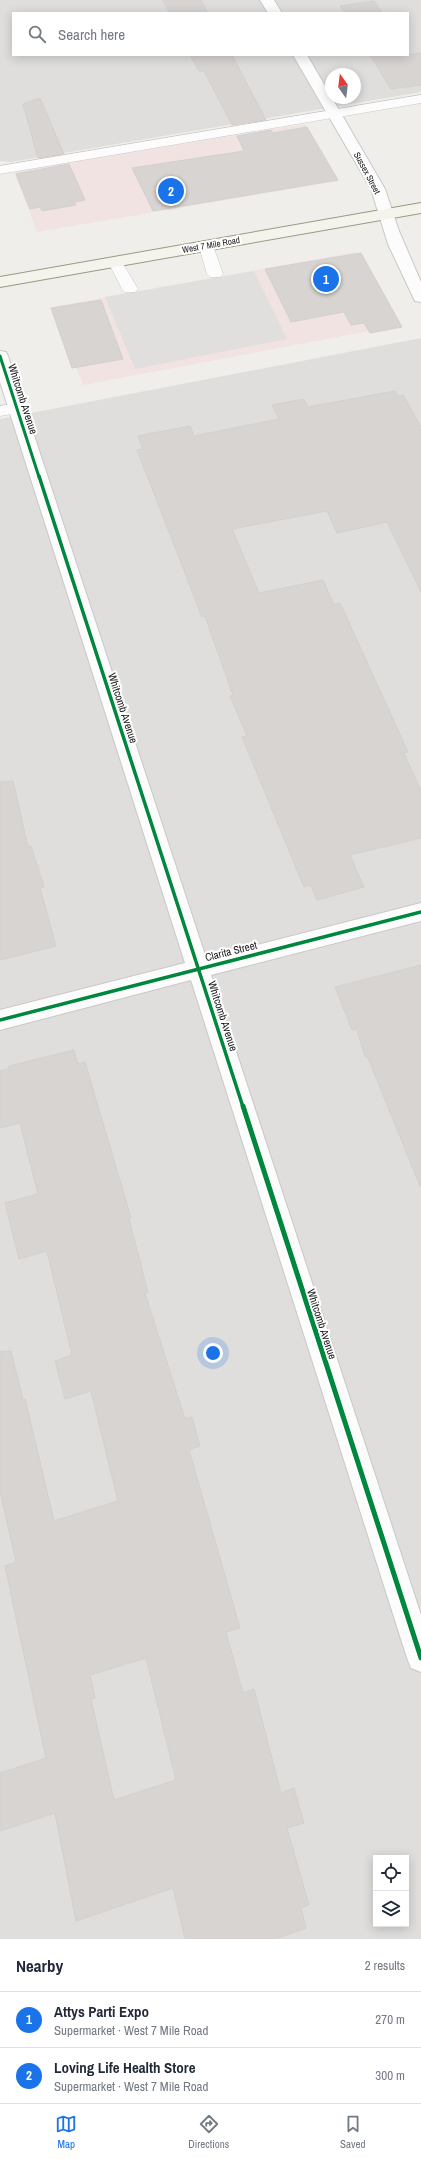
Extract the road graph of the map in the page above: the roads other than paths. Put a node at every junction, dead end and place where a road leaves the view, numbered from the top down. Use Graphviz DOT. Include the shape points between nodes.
graph roads {
  1 [pos="267,0"];
  2 [pos="274,12"];
  3 [pos="301,56"];
  4 [pos="421,98"];
  5 [pos="334,113"];
  6 [pos="0,170"];
  7 [pos="421,208"];
  8 [pos="384,214"];
  9 [pos="206,246"];
  10 [pos="115,262"];
  11 [pos="215,274"];
  12 [pos="0,282"];
  13 [pos="130,289"];
  14 [pos="421,297"];
  15 [pos="0,356"];
  16 [pos="8,410"];
  17 [pos="421,912"];
  18 [pos="198,969"];
  19 [pos="0,1020"];
  20 [pos="421,1658"];
  1 -- 2 [label="street"];
  3 -- 5 [label="street, Sussex Street"];
  4 -- 5 [label="lane"];
  5 -- 6 [label="lane"];
  5 -- 8 [label="street, Sussex Street" via="378,190"];
  7 -- 8 [label="main road, West 7 Mile Road"];
  8 -- 9 [label="main road, West 7 Mile Road"];
  8 -- 14 [label="street, Sussex Street" via="407,273"];
  9 -- 10 [label="main road, West 7 Mile Road"];
  9 -- 11 [label="lane"];
  10 -- 12 [label="main road, West 7 Mile Road"];
  10 -- 13 [label="lane"];
  15 -- 16 [label="street, Whitcomb Avenue"];
  16 -- 18 [label="street, Whitcomb Avenue"];
  17 -- 18 [label="street, Clarita Street"];
  18 -- 19 [label="street, Clarita Street"];
  18 -- 20 [label="street, Whitcomb Avenue"];
}
